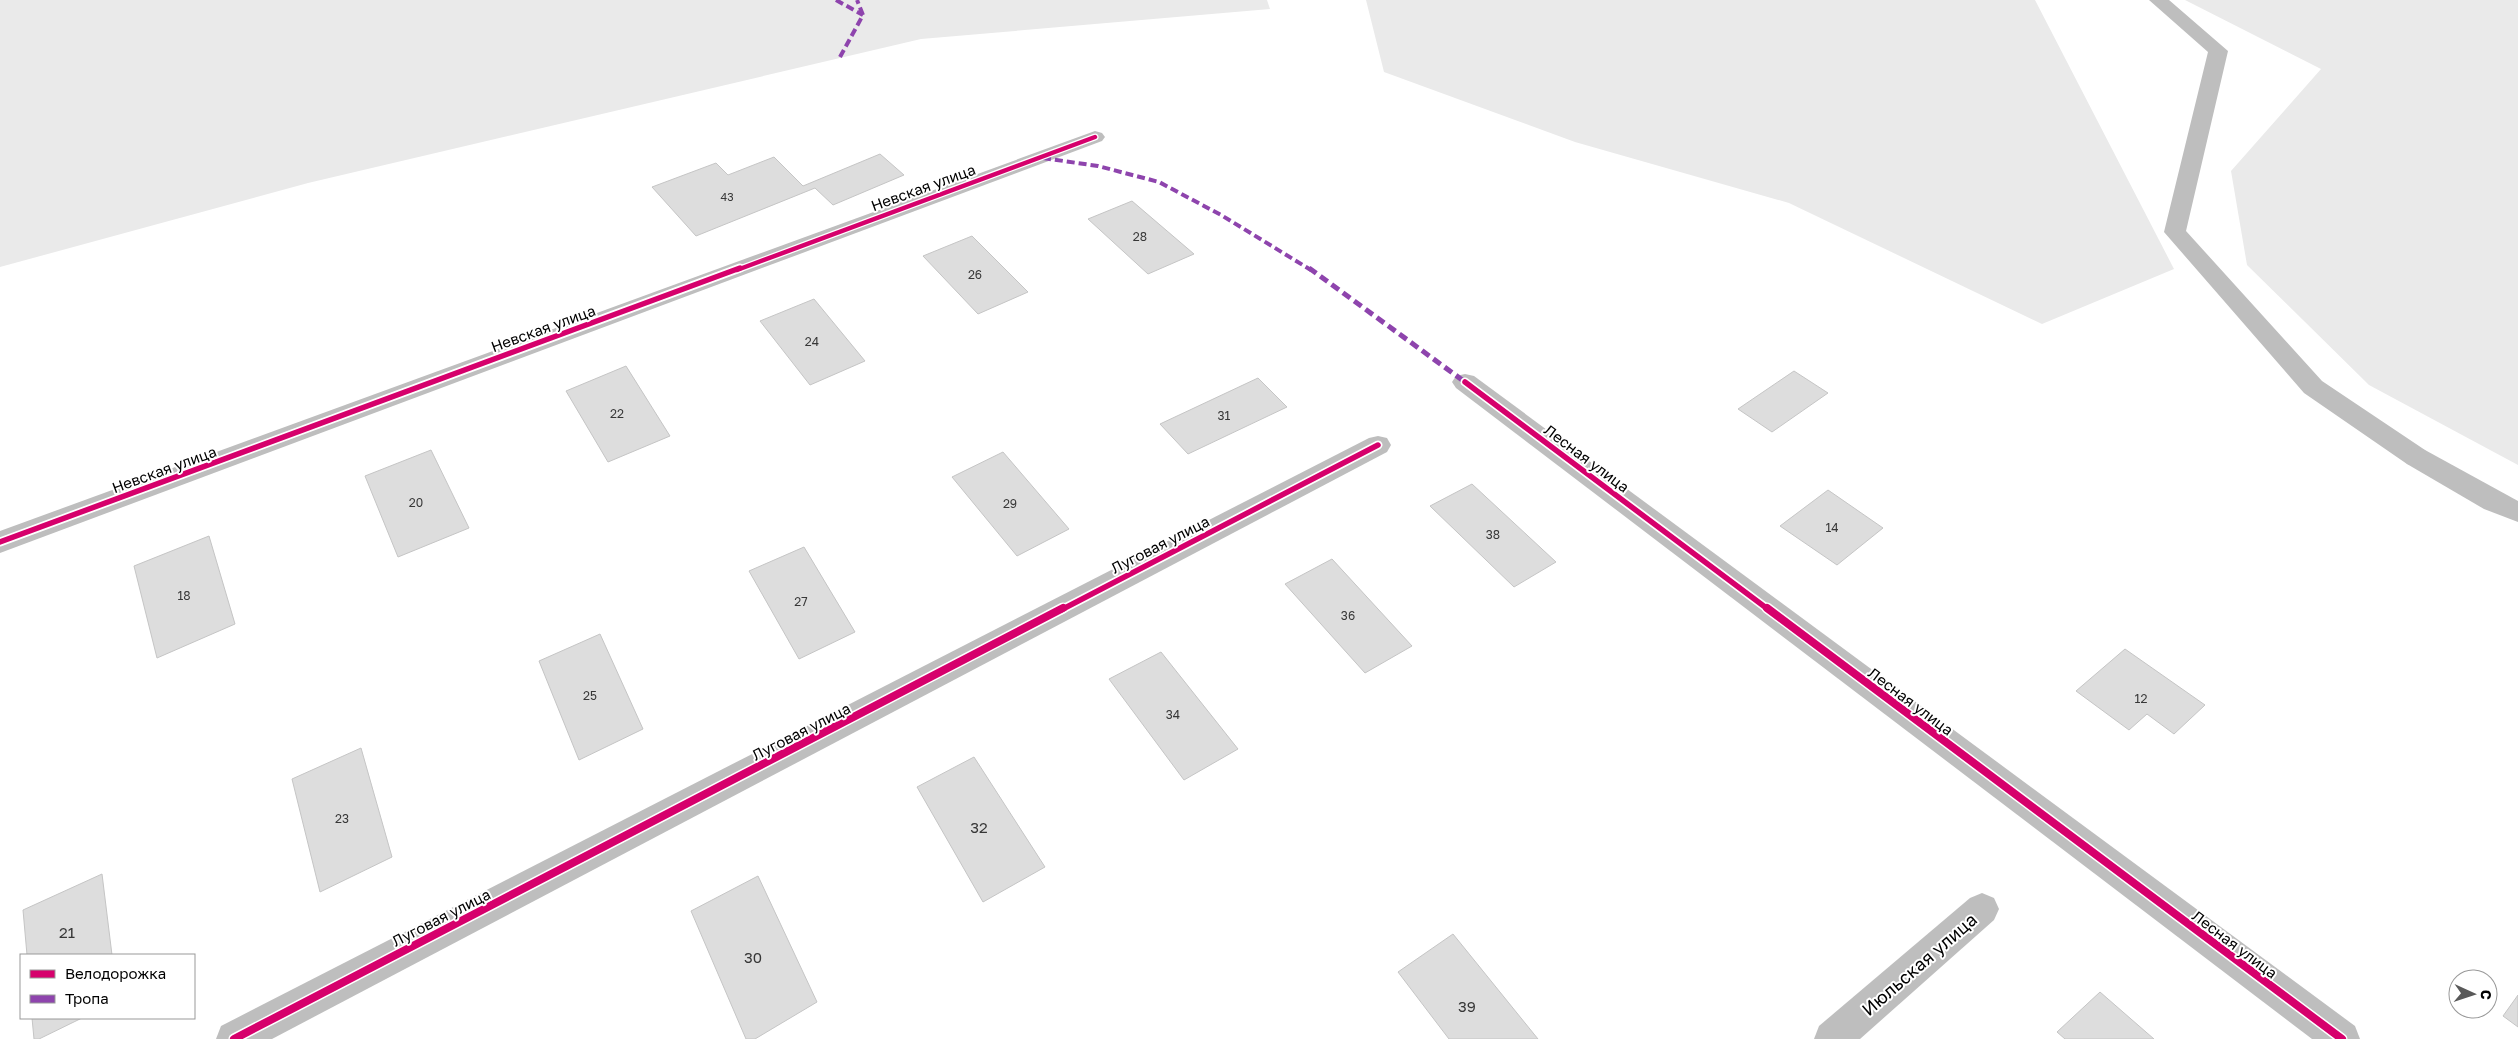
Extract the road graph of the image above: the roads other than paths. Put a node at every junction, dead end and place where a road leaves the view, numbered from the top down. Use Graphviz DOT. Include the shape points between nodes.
graph roads {
  1 [pos="2158,0"];
  2 [pos="1095,137"];
  3 [pos="1465,382"];
  4 [pos="1378,445"];
  5 [pos="2518,512"];
  6 [pos="0,542"];
  7 [pos="1982,910"];
  8 [pos="234,1039"];
  9 [pos="1832,1039"];
  10 [pos="2342,1039"];
  1 -- 5 [label="street" via="2218,51 2175,232 2313,387 2416,457 2494,502"];
  2 -- 6 [label="street, Невская улица"];
  3 -- 10 [label="street, Лесная улица"];
  4 -- 8 [label="street, Луговая улица"];
  7 -- 9 [label="street, Июльская улица"];
}
